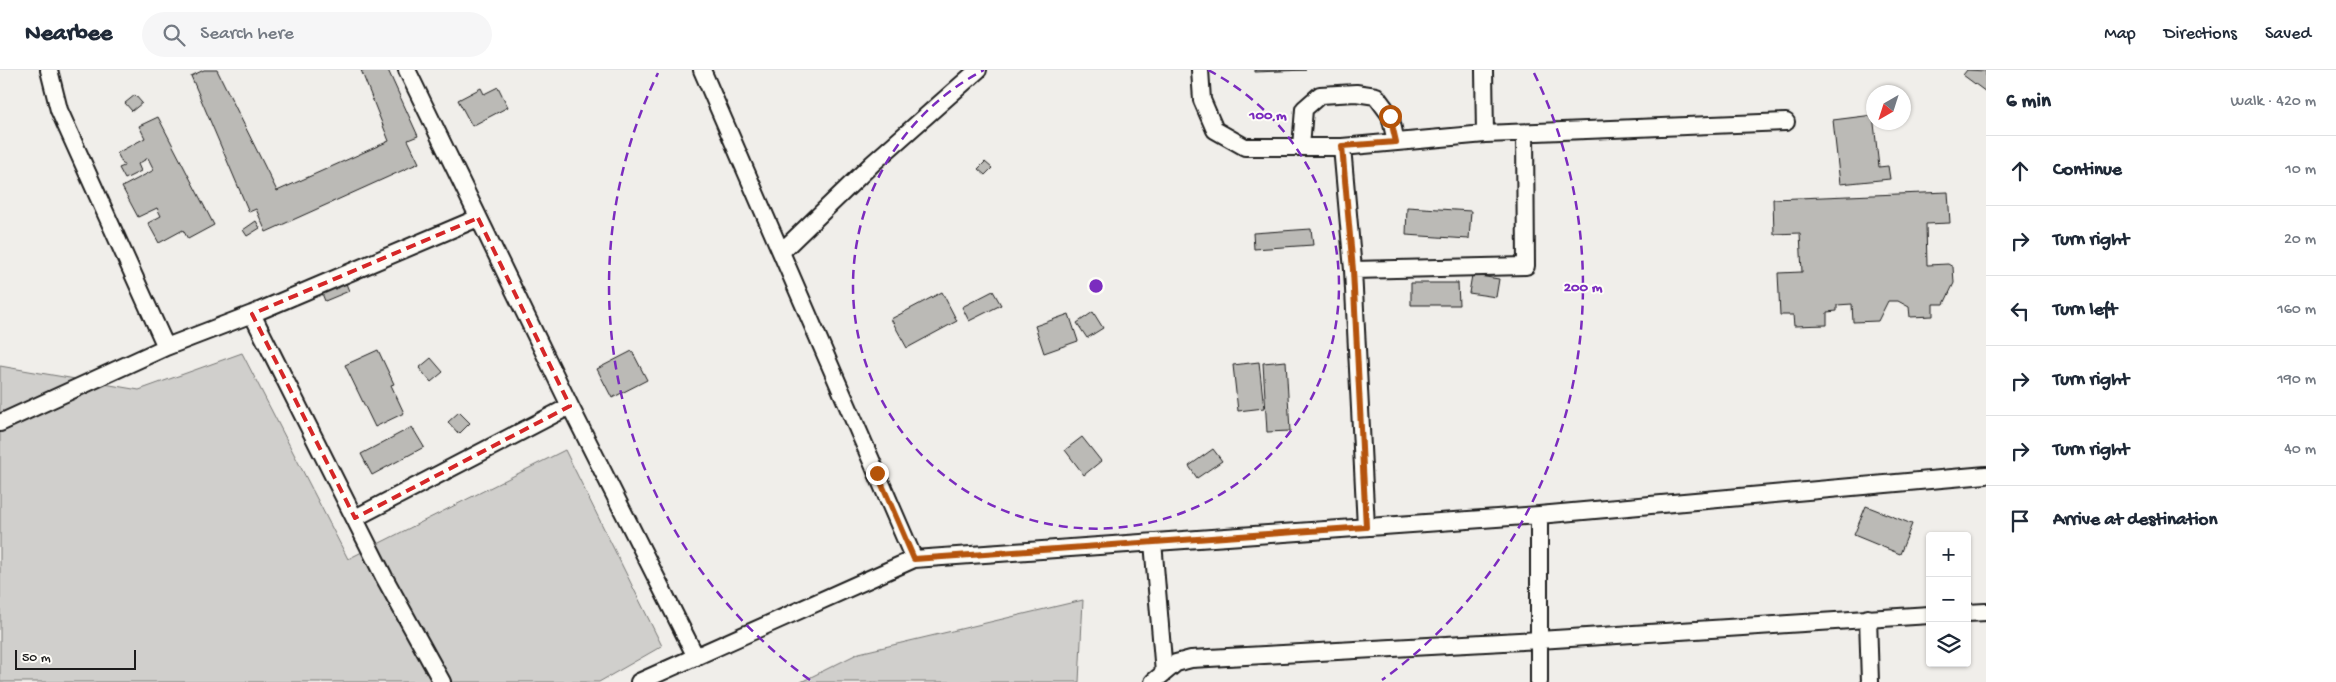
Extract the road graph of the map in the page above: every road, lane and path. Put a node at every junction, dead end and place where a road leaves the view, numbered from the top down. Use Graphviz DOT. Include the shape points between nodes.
graph roads {
  1 [pos="49,70"];
  2 [pos="407,70"];
  3 [pos="702,70"];
  4 [pos="978,70"];
  5 [pos="1200,70"];
  6 [pos="1484,70"];
  7 [pos="1786,122"];
  8 [pos="1525,133"];
  9 [pos="1485,134"];
  10 [pos="1396,142"];
  11 [pos="1342,146"];
  12 [pos="1300,147"];
  13 [pos="478,218"];
  14 [pos="781,252"];
  15 [pos="1353,270"];
  16 [pos="252,314"];
  17 [pos="166,347"];
  18 [pos="570,406"];
  19 [pos="0,423"];
  20 [pos="1986,475"];
  21 [pos="1539,515"];
  22 [pos="355,518"];
  23 [pos="1366,527"];
  24 [pos="1153,542"];
  25 [pos="914,559"];
  26 [pos="1986,612"];
  27 [pos="1971,613"];
  28 [pos="1926,615"];
  29 [pos="1868,618"];
  30 [pos="1539,640"];
  31 [pos="696,656"];
  32 [pos="1158,677"];
  33 [pos="442,682"];
  34 [pos="639,682"];
  35 [pos="1539,682"];
  36 [pos="1870,682"];
  1 -- 17 [label="street" via="59,110"];
  2 -- 13 [label="street"];
  3 -- 14 [label="street"];
  4 -- 14 [label="street" via="873,163"];
  5 -- 12 [label="street" via="1202,100 1215,130 1245,147"];
  6 -- 9 [label="street"];
  7 -- 8 [label="street"];
  8 -- 9 [label="street"];
  8 -- 15 [label="street" via="1526,266"];
  9 -- 10 [label="street"];
  10 -- 11 [label="street"];
  10 -- 12 [label="street" via="1390,116 1376,96 1356,93 1320,95 1304,109"];
  11 -- 12 [label="street"];
  11 -- 15 [label="street"];
  13 -- 16 [label="street"];
  13 -- 18 [label="street"];
  14 -- 25 [label="street"];
  15 -- 23 [label="street"];
  16 -- 17 [label="street"];
  16 -- 22 [label="street"];
  17 -- 19 [label="street"];
  18 -- 22 [label="street"];
  18 -- 31 [label="street"];
  20 -- 21 [label="street"];
  21 -- 23 [label="street"];
  21 -- 30 [label="street"];
  22 -- 33 [label="street"];
  23 -- 24 [label="street"];
  24 -- 25 [label="street"];
  24 -- 32 [label="street"];
  25 -- 31 [label="street"];
  26 -- 27 [label="street"];
  28 -- 29 [label="street"];
  29 -- 30 [label="street"];
  29 -- 36 [label="street"];
  30 -- 32 [label="street" via="1191,659 1176,663"];
  30 -- 35 [label="street"];
  31 -- 34 [label="street"];
}
